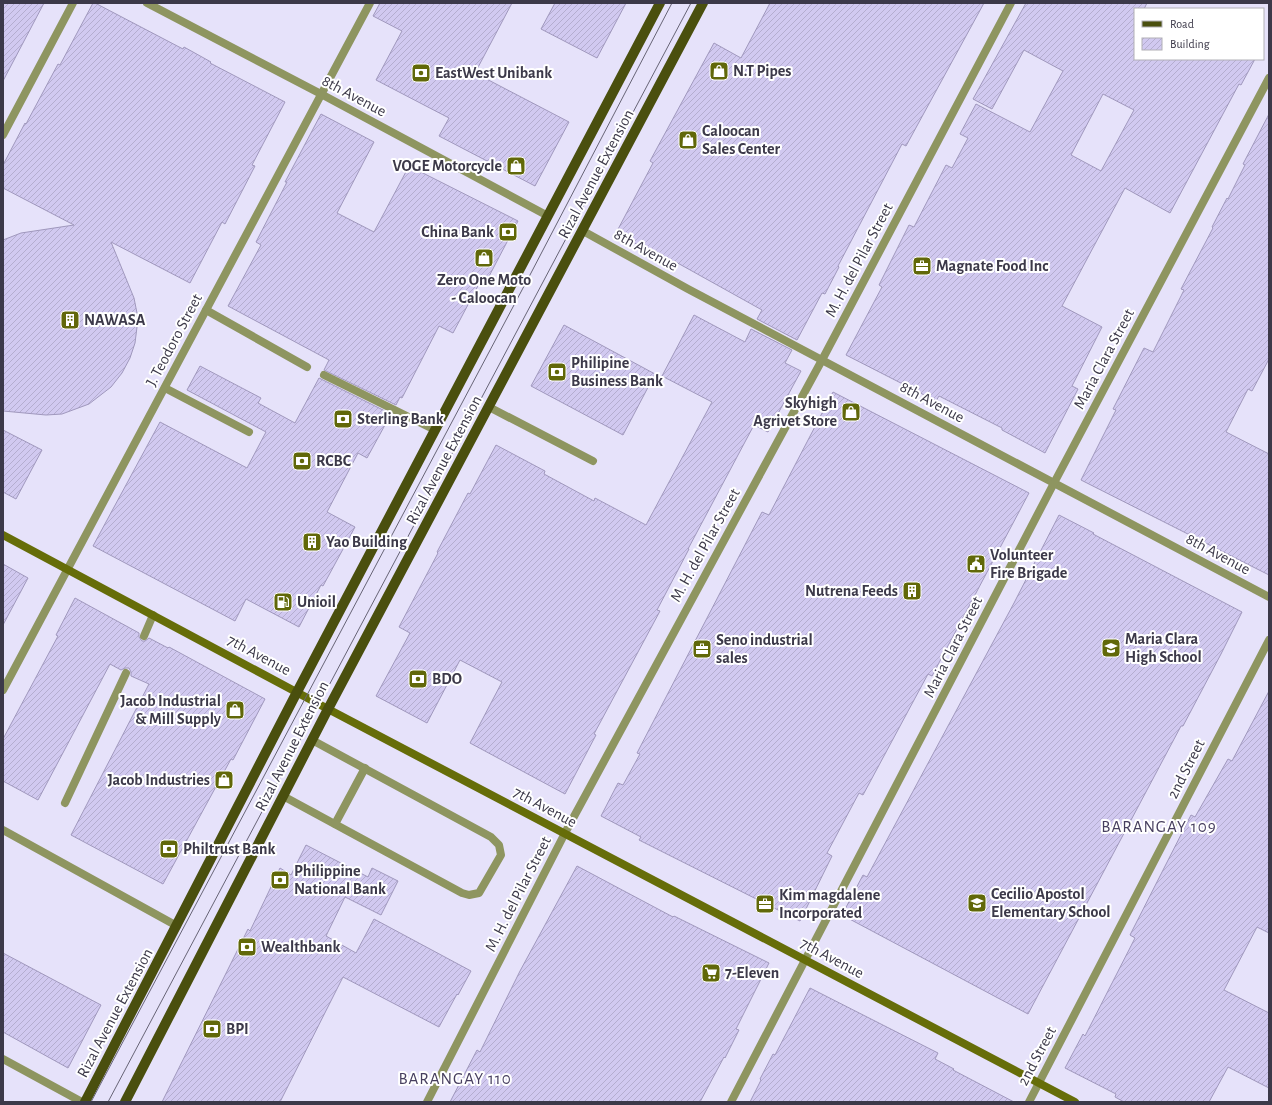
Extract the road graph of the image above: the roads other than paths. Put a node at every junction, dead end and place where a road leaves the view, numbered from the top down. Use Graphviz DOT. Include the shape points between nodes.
graph roads {
  1 [pos="73,3"];
  2 [pos="146,3"];
  3 [pos="370,3"];
  4 [pos="660,3"];
  5 [pos="703,3"];
  6 [pos="1011,3"];
  7 [pos="1269,78"];
  8 [pos="321,94"];
  9 [pos="3,135"];
  10 [pos="548,216"];
  11 [pos="583,231"];
  12 [pos="206,310"];
  13 [pos="822,360"];
  14 [pos="307,367"];
  15 [pos="324,375"];
  16 [pos="165,388"];
  17 [pos="489,407"];
  18 [pos="435,430"];
  19 [pos="249,432"];
  20 [pos="593,461"];
  21 [pos="1054,483"];
  22 [pos="3,535"];
  23 [pos="68,570"];
  24 [pos="1269,597"];
  25 [pos="153,615"];
  26 [pos="144,636"];
  27 [pos="1269,640"];
  28 [pos="126,673"];
  29 [pos="3,690"];
  30 [pos="297,692"];
  31 [pos="328,709"];
  32 [pos="312,740"];
  33 [pos="365,768"];
  34 [pos="283,796"];
  35 [pos="65,803"];
  36 [pos="335,824"];
  37 [pos="3,830"];
  38 [pos="565,833"];
  39 [pos="177,926"];
  40 [pos="806,960"];
  41 [pos="3,1059"];
  42 [pos="1039,1083"];
  43 [pos="82,1102"];
  44 [pos="85,1102"];
  45 [pos="125,1102"];
  46 [pos="427,1102"];
  47 [pos="731,1102"];
  48 [pos="1028,1102"];
  49 [pos="1075,1102"];
  1 -- 9 [label="street"];
  2 -- 8 [label="street, 8th Avenue"];
  3 -- 8 [label="street, J. Teodoro Street"];
  4 -- 10 [label="main road, Rizal Avenue Extension"];
  5 -- 11 [label="main road, Rizal Avenue Extension"];
  6 -- 13 [label="street, M. H. del Pilar Street"];
  7 -- 21 [label="street, Maria Clara Street"];
  8 -- 10 [label="street, 8th Avenue"];
  8 -- 12 [label="street, J. Teodoro Street"];
  10 -- 18 [label="main road, Rizal Avenue Extension"];
  11 -- 13 [label="street, 8th Avenue"];
  11 -- 17 [label="main road, Rizal Avenue Extension"];
  12 -- 14 [label="street"];
  12 -- 16 [label="street, J. Teodoro Street"];
  13 -- 21 [label="street, 8th Avenue"];
  13 -- 38 [label="street, M. H. del Pilar Street"];
  15 -- 18 [label="street"];
  16 -- 19 [label="street"];
  16 -- 23 [label="street, J. Teodoro Street"];
  17 -- 20 [label="street"];
  17 -- 31 [label="main road, Rizal Avenue Extension"];
  18 -- 30 [label="main road, Rizal Avenue Extension"];
  21 -- 24 [label="street, 8th Avenue"];
  21 -- 40 [label="street, Maria Clara Street"];
  22 -- 23 [label="street, 7th Avenue"];
  23 -- 25 [label="street, 7th Avenue"];
  23 -- 29 [label="street, J. Teodoro Street"];
  25 -- 26 [label="street"];
  25 -- 30 [label="street, 7th Avenue"];
  27 -- 42 [label="street, 2nd Street"];
  28 -- 35 [label="street"];
  30 -- 31 [label="street, 7th Avenue"];
  30 -- 39 [label="main road, Rizal Avenue Extension"];
  31 -- 32 [label="main road, Rizal Avenue Extension"];
  31 -- 38 [label="street, 7th Avenue"];
  32 -- 33 [label="street"];
  32 -- 34 [label="main road, Rizal Avenue Extension"];
  33 -- 36 [label="street"];
  33 -- 36 [label="street" via="491,837 499,845 501,855 479,893 469,895"];
  34 -- 36 [label="street"];
  34 -- 45 [label="main road, Rizal Avenue Extension"];
  37 -- 39 [label="street"];
  38 -- 40 [label="street, 7th Avenue"];
  38 -- 46 [label="street, M. H. del Pilar Street"];
  39 -- 44 [label="main road, Rizal Avenue Extension"];
  40 -- 42 [label="street, 7th Avenue"];
  40 -- 47 [label="street, Maria Clara Street"];
  41 -- 43 [label="street"];
  42 -- 48 [label="street, 2nd Street"];
  42 -- 49 [label="street, 7th Avenue"];
}
